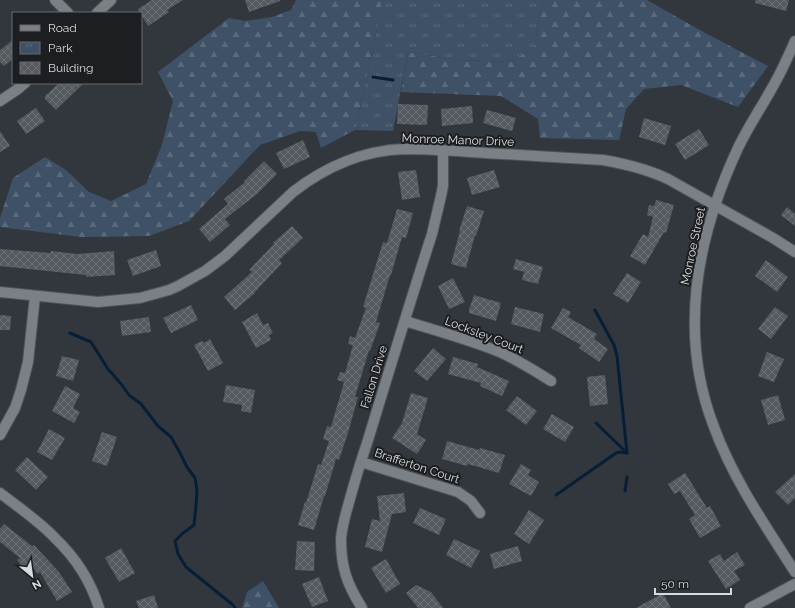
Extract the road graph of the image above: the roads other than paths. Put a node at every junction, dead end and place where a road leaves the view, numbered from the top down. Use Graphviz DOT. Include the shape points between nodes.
graph roads {
  1 [pos="55,0"];
  2 [pos="111,0"];
  3 [pos="67,12"];
  4 [pos="99,12"];
  5 [pos="795,41"];
  6 [pos="24,84"];
  7 [pos="0,101"];
  8 [pos="443,150"];
  9 [pos="715,205"];
  10 [pos="795,252"];
  11 [pos="0,292"];
  12 [pos="35,296"];
  13 [pos="404,321"];
  14 [pos="551,381"];
  15 [pos="0,435"];
  16 [pos="361,462"];
  17 [pos="0,493"];
  18 [pos="480,513"];
  19 [pos="795,572"];
  20 [pos="795,584"];
  21 [pos="99,608"];
  22 [pos="362,608"];
  23 [pos="750,608"];
  1 -- 3 [label="street"];
  2 -- 4 [label="street"];
  5 -- 9 [label="street, Monroe Street" via="739,147"];
  6 -- 7 [label="street"];
  8 -- 9 [label="street, Monroe Manor Drive" via="623,163 668,179"];
  8 -- 12 [label="street, Monroe Manor Drive" via="404,149 378,152 327,169 293,192 215,264 169,290 140,298 98,302"];
  8 -- 13 [label="street, Fallon Drive" via="442,196"];
  9 -- 10 [label="street, Monroe Manor Drive"];
  9 -- 19 [label="street, Monroe Street" via="701,260 696,299 696,359 700,382 714,428 734,472 756,512"];
  11 -- 12 [label="street, Monroe Manor Drive"];
  12 -- 15 [label="street" via="28,362 23,383 15,408"];
  13 -- 14 [label="street, Locksley Court" via="502,353"];
  13 -- 16 [label="street, Fallon Drive"];
  16 -- 18 [label="street, Brafferton Court" via="458,492 471,500"];
  16 -- 22 [label="street, Fallon Drive" via="343,523 341,545 347,579"];
  17 -- 21 [label="street" via="55,537 73,558"];
  20 -- 23 [label="street"];
}
